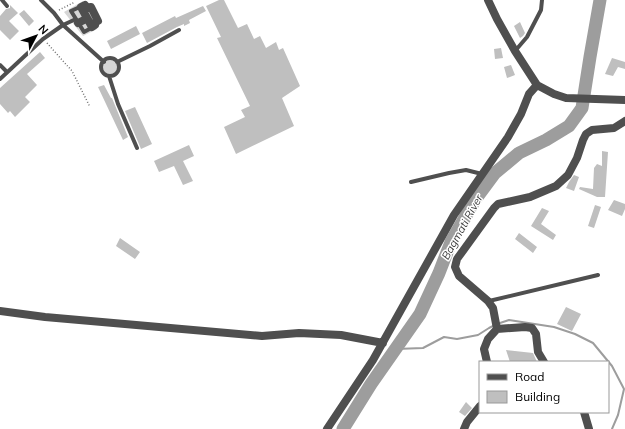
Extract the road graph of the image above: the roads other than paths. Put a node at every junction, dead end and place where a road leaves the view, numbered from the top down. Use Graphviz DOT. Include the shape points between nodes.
graph roads {
  1 [pos="2,0"];
  2 [pos="41,0"];
  3 [pos="488,0"];
  4 [pos="542,0"];
  5 [pos="7,6"];
  6 [pos="79,21"];
  7 [pos="63,25"];
  8 [pos="179,30"];
  9 [pos="515,51"];
  10 [pos="104,62"];
  11 [pos="117,62"];
  12 [pos="0,64"];
  13 [pos="7,72"];
  14 [pos="109,76"];
  15 [pos="0,78"];
  16 [pos="537,85"];
  17 [pos="625,100"];
  18 [pos="625,121"];
  19 [pos="137,148"];
  20 [pos="482,174"];
  21 [pos="411,182"];
  22 [pos="598,275"];
  23 [pos="488,301"];
  24 [pos="0,311"];
  25 [pos="497,329"];
  26 [pos="383,343"];
  27 [pos="487,361"];
  28 [pos="543,361"];
  29 [pos="479,407"];
  30 [pos="584,413"];
  31 [pos="327,429"];
  32 [pos="464,429"];
  33 [pos="589,429"];
  1 -- 5 [label="lane"];
  2 -- 7 [label="lane"];
  3 -- 9 [label="street"];
  4 -- 9 [label="lane" via="527,37"];
  6 -- 6 [label="lane" via="84,32 94,27 82,6 70,12"];
  6 -- 7 [label="lane"];
  7 -- 10 [label="lane"];
  7 -- 13 [label="lane" via="43,38"];
  8 -- 11 [label="lane"];
  9 -- 16 [label="street"];
  10 -- 11 [label="lane" via="110,59"];
  10 -- 14 [label="lane" via="101,66 102,72"];
  11 -- 14 [label="lane" via="118,70 115,75"];
  12 -- 13 [label="lane"];
  13 -- 15 [label="lane"];
  14 -- 19 [label="lane"];
  16 -- 17 [label="street" via="566,98"];
  16 -- 20 [label="street" via="529,94 508,137"];
  18 -- 23 [label="street" via="614,128 592,130 586,134 571,169 556,186 530,197 498,204 494,208 462,251 455,267 459,276"];
  20 -- 21 [label="lane" via="466,170"];
  20 -- 26 [label="street" via="454,215"];
  22 -- 23 [label="lane"];
  23 -- 25 [label="street" via="493,308"];
  24 -- 26 [label="street" via="262,336 300,333 341,335"];
  25 -- 27 [label="street" via="488,339 484,349"];
  25 -- 28 [label="street" via="525,326 532,328 536,334 538,352"];
  26 -- 31 [label="street"];
  29 -- 32 [label="street"];
  30 -- 33 [label="street"];
}
